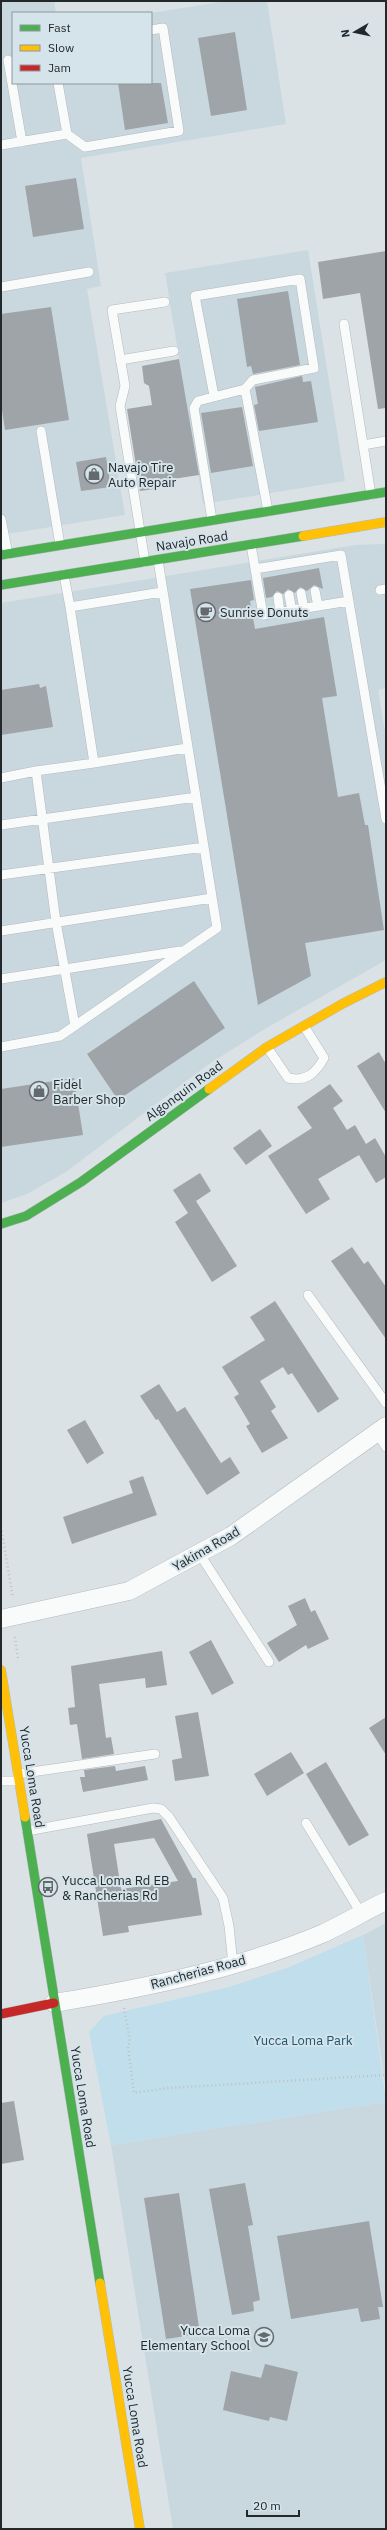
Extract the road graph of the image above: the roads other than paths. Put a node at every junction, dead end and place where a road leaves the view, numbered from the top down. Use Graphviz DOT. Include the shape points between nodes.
graph roads {
  1 [pos="152,30"];
  2 [pos="7,60"];
  3 [pos="58,84"];
  4 [pos="67,134"];
  5 [pos="22,142"];
  6 [pos="1,145"];
  7 [pos="89,272"];
  8 [pos="1,287"];
  9 [pos="165,302"];
  10 [pos="344,324"];
  11 [pos="174,351"];
  12 [pos="120,360"];
  13 [pos="245,389"];
  14 [pos="214,396"];
  15 [pos="40,431"];
  16 [pos="386,441"];
  17 [pos="363,445"];
  18 [pos="386,492"];
  19 [pos="371,495"];
  20 [pos="268,511"];
  21 [pos="1,519"];
  22 [pos="212,520"];
  23 [pos="386,522"];
  24 [pos="140,532"];
  25 [pos="251,545"];
  26 [pos="60,546"];
  27 [pos="4,554"];
  28 [pos="158,560"];
  29 [pos="145,562"];
  30 [pos="255,569"];
  31 [pos="64,575"];
  32 [pos="1,585"];
  33 [pos="315,591"];
  34 [pos="162,592"];
  35 [pos="301,593"];
  36 [pos="289,595"];
  37 [pos="278,597"];
  38 [pos="349,601"];
  39 [pos="70,606"];
  40 [pos="318,606"];
  41 [pos="304,608"];
  42 [pos="292,611"];
  43 [pos="280,612"];
  44 [pos="187,748"];
  45 [pos="94,763"];
  46 [pos="36,771"];
  47 [pos="1,778"];
  48 [pos="196,797"];
  49 [pos="386,818"];
  50 [pos="42,820"];
  51 [pos="1,825"];
  52 [pos="204,847"];
  53 [pos="49,868"];
  54 [pos="1,875"];
  55 [pos="212,898"];
  56 [pos="56,922"];
  57 [pos="1,931"];
  58 [pos="183,951"];
  59 [pos="64,968"];
  60 [pos="1,979"];
  61 [pos="386,982"];
  62 [pos="75,1026"];
  63 [pos="304,1026"];
  64 [pos="1,1047"];
  65 [pos="267,1047"];
  66 [pos="1,1224"];
  67 [pos="308,1295"];
  68 [pos="386,1403"];
  69 [pos="383,1436"];
  70 [pos="200,1554"];
  71 [pos="1,1619"];
  72 [pos="270,1662"];
  73 [pos="1,1670"];
  74 [pos="155,1754"];
  75 [pos="19,1778"];
  76 [pos="1,1781"];
  77 [pos="306,1823"];
  78 [pos="27,1831"];
  79 [pos="386,1901"];
  80 [pos="362,1913"];
  81 [pos="233,1965"];
  82 [pos="54,2003"];
  83 [pos="1,2014"];
  84 [pos="140,2529"];
  1 -- 4 [label="lane" via="163,28 179,132 85,147"];
  2 -- 5 [label="lane"];
  3 -- 4 [label="lane"];
  4 -- 5 [label="lane"];
  5 -- 6 [label="lane"];
  7 -- 8 [label="lane"];
  9 -- 12 [label="lane" via="112,310"];
  10 -- 17 [label="lane"];
  11 -- 12 [label="lane"];
  12 -- 24 [label="lane" via="125,386 120,406"];
  13 -- 14 [label="lane"];
  13 -- 14 [label="lane" via="253,380 314,368 300,279 195,296"];
  13 -- 20 [label="lane"];
  14 -- 22 [label="lane" via="198,401 194,408"];
  15 -- 26 [label="lane"];
  16 -- 17 [label="lane"];
  17 -- 19 [label="lane"];
  18 -- 19 [label="main road, Navajo Road"];
  19 -- 20 [label="main road, Navajo Road"];
  20 -- 22 [label="main road, Navajo Road"];
  21 -- 27 [label="lane"];
  22 -- 24 [label="main road, Navajo Road"];
  23 -- 25 [label="main road, Navajo Road"];
  24 -- 26 [label="main road, Navajo Road"];
  24 -- 29 [label="lane"];
  25 -- 28 [label="main road, Navajo Road"];
  25 -- 30 [label="lane"];
  26 -- 27 [label="main road, Navajo Road"];
  28 -- 29 [label="main road, Navajo Road"];
  28 -- 34 [label="lane"];
  29 -- 31 [label="main road, Navajo Road"];
  30 -- 38 [label="lane" via="273,570 311,564 341,555"];
  30 -- 43 [label="lane" via="263,616"];
  31 -- 32 [label="main road, Navajo Road"];
  31 -- 39 [label="lane"];
  33 -- 40 [label="lane"];
  34 -- 39 [label="lane"];
  34 -- 44 [label="lane"];
  35 -- 41 [label="lane"];
  36 -- 42 [label="lane"];
  37 -- 43 [label="lane"];
  38 -- 40 [label="lane"];
  38 -- 49 [label="lane"];
  39 -- 45 [label="lane"];
  40 -- 41 [label="lane"];
  41 -- 42 [label="lane"];
  42 -- 43 [label="lane"];
  44 -- 45 [label="lane"];
  44 -- 48 [label="lane"];
  45 -- 46 [label="lane"];
  46 -- 47 [label="lane"];
  46 -- 50 [label="lane"];
  48 -- 50 [label="lane"];
  48 -- 52 [label="lane"];
  50 -- 51 [label="lane"];
  50 -- 53 [label="lane"];
  52 -- 53 [label="lane"];
  52 -- 55 [label="lane"];
  53 -- 54 [label="lane"];
  53 -- 56 [label="lane"];
  55 -- 56 [label="lane"];
  55 -- 58 [label="lane" via="216,928"];
  56 -- 57 [label="lane"];
  56 -- 59 [label="lane"];
  58 -- 59 [label="lane"];
  58 -- 62 [label="lane"];
  59 -- 60 [label="lane"];
  59 -- 62 [label="lane"];
  61 -- 63 [label="main road, Algonquin Road"];
  62 -- 64 [label="lane" via="60,1036"];
  63 -- 65 [label="main road, Algonquin Road"];
  63 -- 65 [label="lane" via="324,1058 317,1071 305,1078 288,1078"];
  65 -- 66 [label="main road, Algonquin Road" via="80,1182 26,1216"];
  67 -- 68 [label="lane"];
  69 -- 70 [label="street, Yakima Road"];
  70 -- 71 [label="street, Yakima Road" via="130,1591"];
  70 -- 72 [label="lane"];
  73 -- 75 [label="main road, Yucca Loma Road"];
  74 -- 75 [label="lane"];
  75 -- 76 [label="lane"];
  75 -- 78 [label="main road, Yucca Loma Road"];
  77 -- 80 [label="lane"];
  78 -- 81 [label="lane" via="153,1808 160,1809 169,1817 223,1898"];
  78 -- 82 [label="main road, Yucca Loma Road"];
  79 -- 80 [label="street, Rancherias Road"];
  80 -- 81 [label="street, Rancherias Road" via="324,1932"];
  81 -- 82 [label="street, Rancherias Road" via="121,1992"];
  82 -- 83 [label="main road, Rancherias Road"];
  82 -- 84 [label="main road, Yucca Loma Road"];
}
